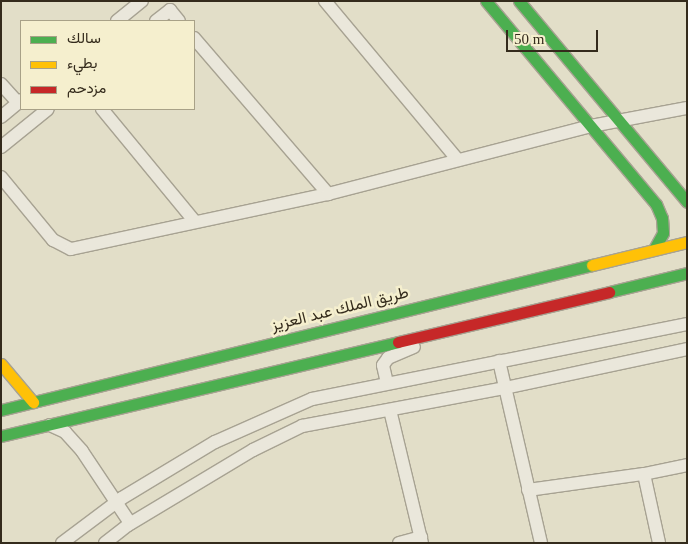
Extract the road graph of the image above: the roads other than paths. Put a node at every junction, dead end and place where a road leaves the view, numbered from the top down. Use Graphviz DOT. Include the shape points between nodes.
graph roads {
  1 [pos="142,1"];
  2 [pos="325,1"];
  3 [pos="486,1"];
  4 [pos="518,1"];
  5 [pos="119,20"];
  6 [pos="157,20"];
  7 [pos="178,20"];
  8 [pos="195,39"];
  9 [pos="1,84"];
  10 [pos="20,102"];
  11 [pos="687,108"];
  12 [pos="47,110"];
  13 [pos="103,110"];
  14 [pos="1,117"];
  15 [pos="621,121"];
  16 [pos="591,126"];
  17 [pos="1,147"];
  18 [pos="458,160"];
  19 [pos="1,176"];
  20 [pos="328,194"];
  21 [pos="687,202"];
  22 [pos="195,222"];
  23 [pos="687,242"];
  24 [pos="654,249"];
  25 [pos="687,273"];
  26 [pos="687,324"];
  27 [pos="462,326"];
  28 [pos="687,349"];
  29 [pos="499,361"];
  30 [pos="1,364"];
  31 [pos="387,383"];
  32 [pos="504,388"];
  33 [pos="1,399"];
  34 [pos="34,402"];
  35 [pos="5,410"];
  36 [pos="390,410"];
  37 [pos="47,424"];
  38 [pos="14,432"];
  39 [pos="1,436"];
  40 [pos="1,441"];
  41 [pos="687,465"];
  42 [pos="644,474"];
  43 [pos="528,490"];
  44 [pos="116,502"];
  45 [pos="130,523"];
  46 [pos="422,540"];
  47 [pos="62,543"];
  48 [pos="105,543"];
  49 [pos="399,543"];
  50 [pos="541,543"];
  51 [pos="659,543"];
  1 -- 5 [label="street"];
  2 -- 18 [label="street"];
  3 -- 16 [label="main road"];
  4 -- 15 [label="main road"];
  6 -- 7 [label="street" via="170,10"];
  8 -- 20 [label="street"];
  9 -- 10 [label="street"];
  10 -- 14 [label="street"];
  11 -- 15 [label="street"];
  12 -- 17 [label="street"];
  13 -- 22 [label="street"];
  15 -- 16 [label="street"];
  15 -- 21 [label="main road"];
  16 -- 18 [label="street"];
  16 -- 24 [label="main road" via="656,204 664,233"];
  18 -- 20 [label="street"];
  19 -- 22 [label="street" via="53,240 71,249"];
  20 -- 22 [label="street"];
  23 -- 24 [label="main road, طريق الملك عبد العزيز"];
  24 -- 34 [label="main road, طريق الملك عبد العزيز"];
  25 -- 27 [label="main road"];
  26 -- 29 [label="street"];
  27 -- 31 [label="street" via="388,358 383,365"];
  27 -- 37 [label="main road"];
  28 -- 32 [label="street"];
  29 -- 31 [label="street"];
  29 -- 32 [label="street"];
  30 -- 34 [label="main road"];
  31 -- 44 [label="street" via="312,399 273,414 215,442"];
  32 -- 36 [label="street"];
  32 -- 43 [label="street"];
  33 -- 35 [label="main road"];
  34 -- 35 [label="main road, طريق الملك عبد العزيز"];
  36 -- 45 [label="street" via="302,426 253,450"];
  36 -- 46 [label="street"];
  37 -- 38 [label="main road"];
  37 -- 44 [label="street" via="66,432 82,450"];
  38 -- 39 [label="main road"];
  38 -- 40 [label="main road"];
  41 -- 42 [label="street"];
  42 -- 43 [label="street"];
  42 -- 51 [label="street"];
  43 -- 50 [label="street"];
  44 -- 45 [label="street"];
  44 -- 47 [label="street"];
  45 -- 48 [label="street"];
  46 -- 49 [label="street"];
}
